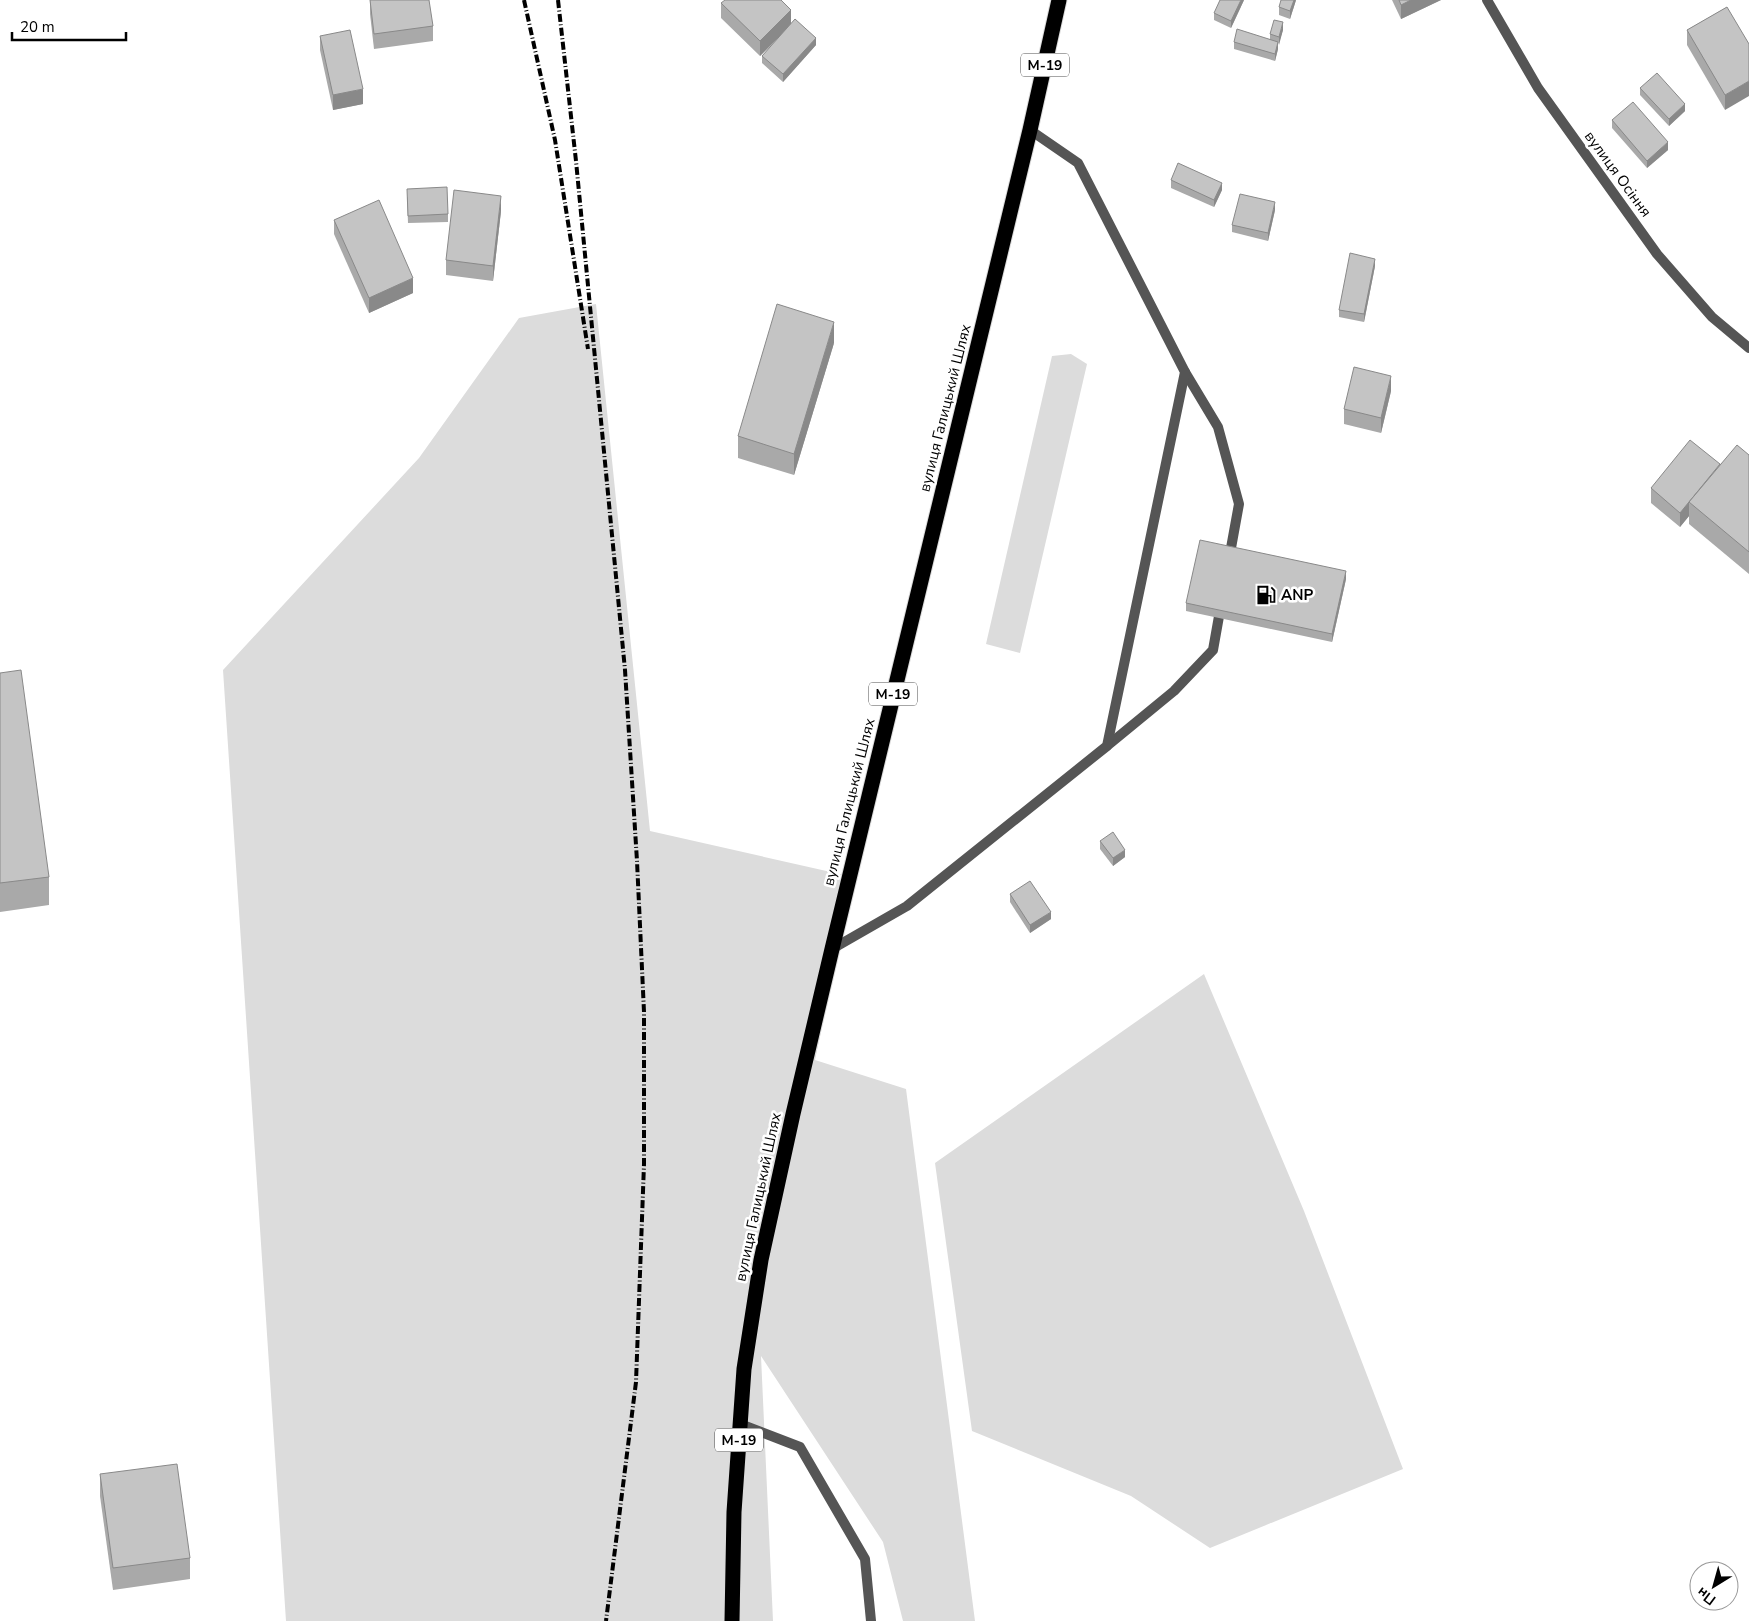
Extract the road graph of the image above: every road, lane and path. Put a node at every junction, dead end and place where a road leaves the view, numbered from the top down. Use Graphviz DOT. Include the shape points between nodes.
graph roads {
  1 [pos="1059,0"];
  2 [pos="1487,0"];
  3 [pos="1030,130"];
  4 [pos="1749,348"];
  5 [pos="1185,372"];
  6 [pos="1227,572"];
  7 [pos="1223,592"];
  8 [pos="1107,746"];
  9 [pos="832,949"];
  10 [pos="740,1424"];
  11 [pos="732,1621"];
  12 [pos="871,1621"];
  1 -- 3 [label="highway, вулиця Галицький Шлях / М-19"];
  2 -- 4 [label="street, вулиця Осіння" via="1538,88 1657,254 1712,317"];
  3 -- 5 [label="street" via="1078,162"];
  3 -- 9 [label="highway, вулиця Галицький Шлях / М-19"];
  5 -- 6 [label="street" via="1218,427 1239,504"];
  5 -- 8 [label="street"];
  7 -- 8 [label="street" via="1212,650 1174,692"];
  8 -- 9 [label="street" via="907,906"];
  9 -- 10 [label="highway, вулиця Галицький Шлях / М-19" via="761,1260 744,1368"];
  10 -- 11 [label="highway, вулиця Галицький Шлях / М-19"];
  10 -- 12 [label="street" via="800,1447 865,1559"];
}
